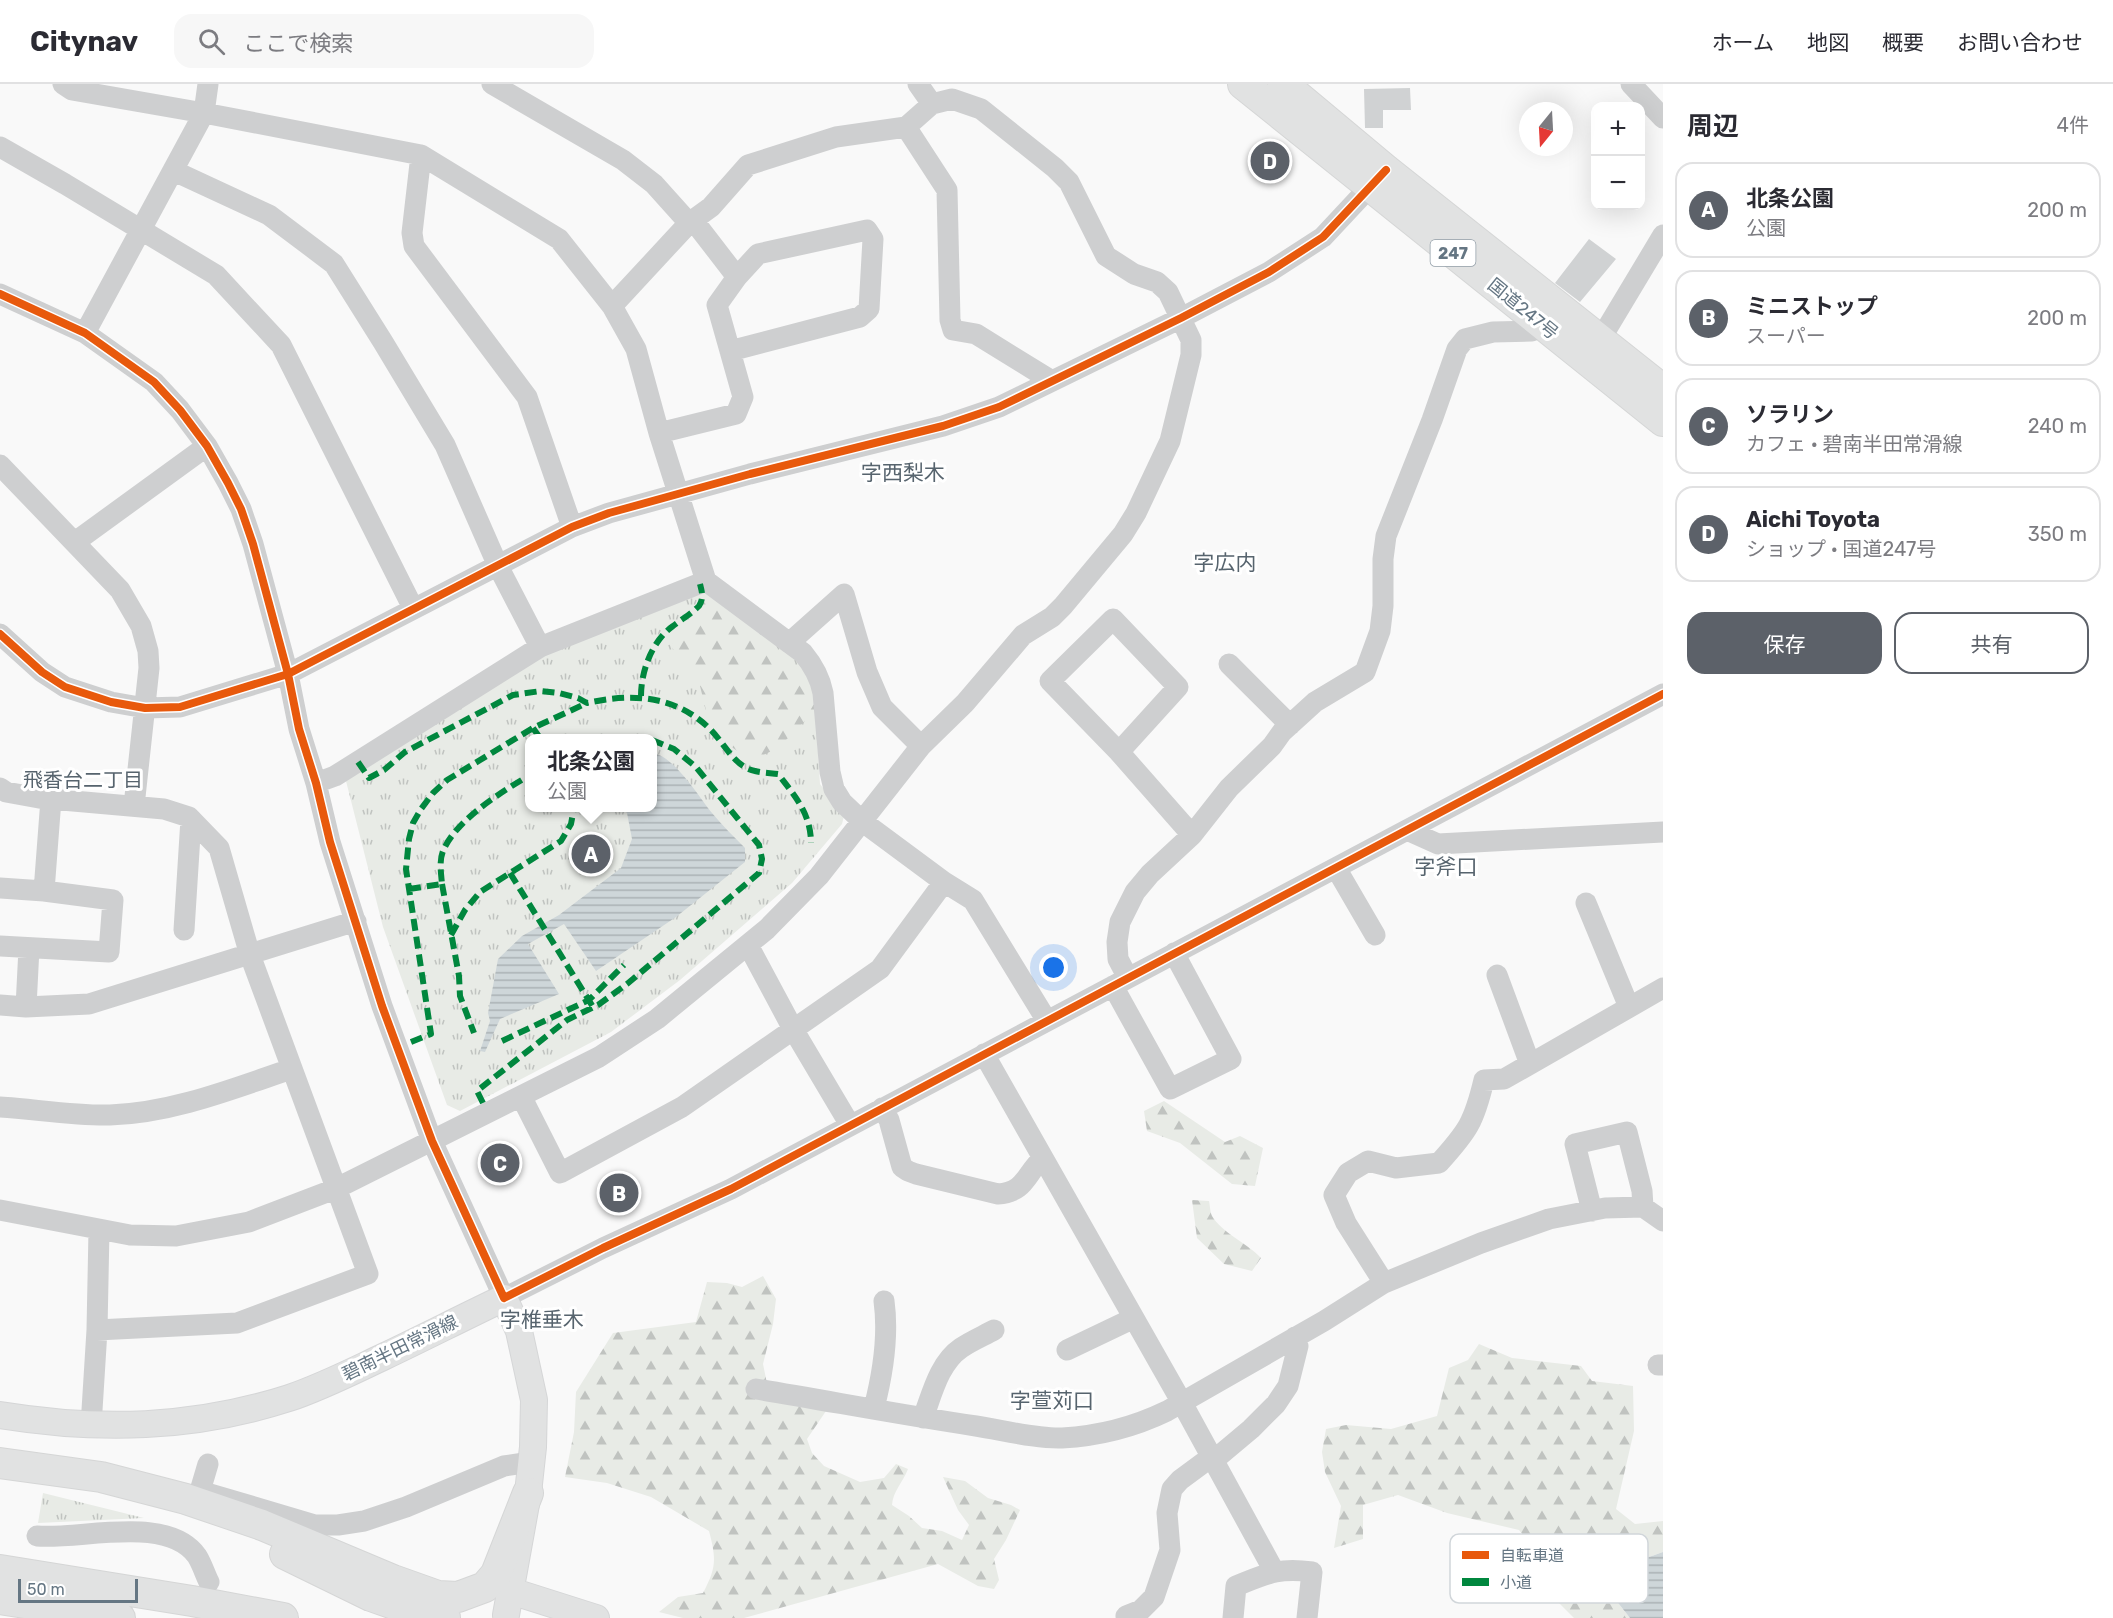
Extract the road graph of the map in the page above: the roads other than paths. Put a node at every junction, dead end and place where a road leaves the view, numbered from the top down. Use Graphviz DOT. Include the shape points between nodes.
graph roads {
  1 [pos="63,84"];
  2 [pos="208,84"];
  3 [pos="492,84"];
  4 [pos="918,84"];
  5 [pos="1244,84"];
  6 [pos="1631,84"];
  7 [pos="1298,88"];
  8 [pos="114,90"];
  9 [pos="932,104"];
  10 [pos="204,113"];
  11 [pos="1663,118"];
  12 [pos="906,127"];
  13 [pos="0,147"];
  14 [pos="422,155"];
  15 [pos="174,171"];
  16 [pos="1378,178"];
  17 [pos="691,221"];
  18 [pos="141,229"];
  19 [pos="1663,236"];
  20 [pos="737,277"];
  21 [pos="0,294"];
  22 [pos="612,306"];
  23 [pos="1181,318"];
  24 [pos="1542,325"];
  25 [pos="85,333"];
  26 [pos="1600,340"];
  27 [pos="730,351"];
  28 [pos="1052,381"];
  29 [pos="1663,390"];
  30 [pos="1663,421"];
  31 [pos="659,433"];
  32 [pos="207,446"];
  33 [pos="0,465"];
  34 [pos="680,495"];
  35 [pos="572,527"];
  36 [pos="75,542"];
  37 [pos="498,566"];
  38 [pos="706,581"];
  39 [pos="413,608"];
  40 [pos="0,634"];
  41 [pos="789,643"];
  42 [pos="540,647"];
  43 [pos="1229,664"];
  44 [pos="288,674"];
  45 [pos="1663,694"];
  46 [pos="145,708"];
  47 [pos="1290,725"];
  48 [pos="921,746"];
  49 [pos="1119,752"];
  50 [pos="316,783"];
  51 [pos="0,788"];
  52 [pos="51,799"];
  53 [pos="134,806"];
  54 [pos="191,819"];
  55 [pos="863,822"];
  56 [pos="1408,831"];
  57 [pos="1663,832"];
  58 [pos="1192,835"];
  59 [pos="1336,868"];
  60 [pos="944,882"];
  61 [pos="0,888"];
  62 [pos="44,891"];
  63 [pos="1586,903"];
  64 [pos="356,921"];
  65 [pos="184,930"];
  66 [pos="1375,935"];
  67 [pos="748,945"];
  68 [pos="0,946"];
  69 [pos="29,948"];
  70 [pos="1174,953"];
  71 [pos="250,955"];
  72 [pos="1497,975"];
  73 [pos="1121,982"];
  74 [pos="1663,988"];
  75 [pos="0,1005"];
  76 [pos="26,1007"];
  77 [pos="1629,1007"];
  78 [pos="1047,1021"];
  79 [pos="793,1029"];
  80 [pos="984,1054"];
  81 [pos="1530,1064"];
  82 [pos="291,1069"];
  83 [pos="521,1096"];
  84 [pos="0,1107"];
  85 [pos="882,1108"];
  86 [pos="850,1125"];
  87 [pos="432,1141"];
  88 [pos="1043,1158"];
  89 [pos="335,1189"];
  90 [pos="1643,1207"];
  91 [pos="0,1210"];
  92 [pos="1592,1211"];
  93 [pos="1663,1221"];
  94 [pos="99,1230"];
  95 [pos="1384,1283"];
  96 [pos="504,1298"];
  97 [pos="884,1301"];
  98 [pos="1134,1318"];
  99 [pos="97,1329"];
  100 [pos="994,1330"];
  101 [pos="1294,1337"];
  102 [pos="1066,1350"];
  103 [pos="756,1389"];
  104 [pos="1181,1401"];
  105 [pos="874,1408"];
  106 [pos="0,1414"];
  107 [pos="924,1418"];
  108 [pos="91,1426"];
  109 [pos="1212,1458"];
  110 [pos="531,1462"];
  111 [pos="0,1463"];
  112 [pos="208,1464"];
  113 [pos="528,1493"];
  114 [pos="37,1536"];
  115 [pos="0,1570"];
  116 [pos="1274,1571"];
  117 [pos="208,1582"];
  118 [pos="511,1591"];
  119 [pos="0,1599"];
  120 [pos="506,1615"];
  121 [pos="1126,1616"];
  122 [pos="120,1618"];
  123 [pos="283,1618"];
  124 [pos="445,1618"];
  125 [pos="596,1618"];
  126 [pos="1233,1618"];
  127 [pos="1307,1618"];
  1 -- 8 [label="street" via="72,90"];
  2 -- 10 [label="street"];
  3 -- 17 [label="street" via="623,160"];
  4 -- 9 [label="street"];
  5 -- 16 [label="highway, 国道247号 / 247"];
  6 -- 11 [label="street"];
  7 -- 16 [label="highway, 国道247号 / 247"];
  8 -- 10 [label="street"];
  9 -- 12 [label="street"];
  9 -- 23 [label="street" via="952,99 981,109 1055,168 1069,182 1106,256 1134,274 1157,282 1168,292"];
  10 -- 14 [label="street"];
  10 -- 15 [label="street"];
  12 -- 17 [label="street" via="836,137 748,165 711,207"];
  12 -- 28 [label="street" via="947,190 953,330 976,334"];
  13 -- 18 [label="street"];
  14 -- 22 [label="street" via="559,239"];
  14 -- 35 [label="street" via="412,233 414,246 527,397"];
  15 -- 18 [label="street"];
  15 -- 37 [label="street" via="269,215 334,264 445,445"];
  16 -- 23 [label="street" via="1323,237 1269,272"];
  16 -- 24 [label="highway, 国道247号 / 247"];
  16 -- 26 [label="highway, 国道247号 / 247"];
  17 -- 20 [label="street"];
  17 -- 22 [label="street"];
  18 -- 25 [label="street"];
  18 -- 39 [label="street" via="216,275 281,345"];
  19 -- 26 [label="street"];
  20 -- 27 [label="street" via="717,305"];
  20 -- 27 [label="street" via="758,254 867,230 873,239 870,309 860,317"];
  21 -- 25 [label="street"];
  22 -- 31 [label="street" via="636,349"];
  23 -- 28 [label="street"];
  23 -- 48 [label="street" via="1191,340 1191,355 1181,399 1170,441 1136,513 1064,606 1023,636 965,703"];
  24 -- 30 [label="highway, 国道247号 / 247"];
  24 -- 47 [label="street" via="1532,331 1493,332 1466,339 1457,349 1386,536 1380,631 1365,672 1315,702"];
  25 -- 32 [label="street" via="154,382"];
  26 -- 29 [label="highway, 国道247号 / 247"];
  27 -- 31 [label="street" via="743,397 736,414"];
  28 -- 34 [label="street" via="999,407 943,426"];
  31 -- 34 [label="street"];
  32 -- 36 [label="street"];
  32 -- 44 [label="street" via="241,509 254,544"];
  33 -- 36 [label="street"];
  34 -- 35 [label="street"];
  34 -- 38 [label="street"];
  35 -- 37 [label="street"];
  36 -- 46 [label="street" via="120,590 141,626 149,668"];
  37 -- 39 [label="street"];
  37 -- 42 [label="street"];
  38 -- 41 [label="street"];
  38 -- 42 [label="street"];
  39 -- 44 [label="street"];
  40 -- 46 [label="street" via="65,687"];
  41 -- 48 [label="street" via="844,594 867,672 882,707"];
  41 -- 55 [label="street" via="803,653 821,682 834,789"];
  42 -- 50 [label="street" via="335,776"];
  43 -- 47 [label="street"];
  44 -- 46 [label="street" via="180,707"];
  44 -- 50 [label="street" via="299,729"];
  45 -- 56 [label="street"];
  46 -- 53 [label="street"];
  47 -- 58 [label="street" via="1229,788"];
  48 -- 55 [label="street"];
  49 -- 49 [label="street" via="1050,681 1113,620 1178,687"];
  49 -- 58 [label="street"];
  50 -- 64 [label="street"];
  51 -- 52 [label="street"];
  52 -- 53 [label="street"];
  52 -- 62 [label="street"];
  53 -- 54 [label="street" via="164,809"];
  54 -- 65 [label="street"];
  54 -- 71 [label="street" via="219,848"];
  55 -- 60 [label="street"];
  55 -- 67 [label="street" via="819,876"];
  56 -- 57 [label="street" via="1438,844"];
  56 -- 59 [label="street"];
  58 -- 73 [label="street" via="1150,874 1125,908 1117,942"];
  59 -- 66 [label="street"];
  59 -- 70 [label="street"];
  60 -- 78 [label="street" via="973,900"];
  60 -- 79 [label="street" via="880,969"];
  61 -- 62 [label="street"];
  62 -- 69 [label="street" via="113,900 109,952"];
  63 -- 77 [label="street"];
  64 -- 71 [label="street"];
  64 -- 87 [label="street" via="382,1006"];
  67 -- 79 [label="street"];
  67 -- 83 [label="street" via="639,1032"];
  68 -- 69 [label="street"];
  69 -- 76 [label="street"];
  70 -- 73 [label="street"];
  70 -- 73 [label="street" via="1231,1059 1170,1089"];
  71 -- 76 [label="street" via="89,1004"];
  71 -- 82 [label="street"];
  72 -- 81 [label="street"];
  73 -- 78 [label="street"];
  74 -- 77 [label="street"];
  75 -- 76 [label="street"];
  77 -- 81 [label="street"];
  78 -- 80 [label="street"];
  79 -- 83 [label="street" via="682,1107 560,1173"];
  79 -- 86 [label="street"];
  80 -- 85 [label="street"];
  80 -- 88 [label="street"];
  81 -- 95 [label="street" via="1504,1079 1484,1080 1477,1111 1464,1135 1439,1163 1396,1168 1368,1161 1348,1173 1334,1195 1346,1223"];
  82 -- 84 [label="street" via="153,1111 108,1115"];
  82 -- 89 [label="street"];
  83 -- 87 [label="street"];
  85 -- 86 [label="street"];
  85 -- 88 [label="street" via="902,1167 916,1174 1006,1193 1021,1187"];
  86 -- 96 [label="street" via="731,1189"];
  87 -- 89 [label="street"];
  87 -- 96 [label="street"];
  88 -- 98 [label="street"];
  89 -- 94 [label="street" via="249,1222 176,1236"];
  89 -- 99 [label="street" via="368,1274 237,1323"];
  90 -- 92 [label="street"];
  90 -- 92 [label="street" via="1627,1132 1575,1144"];
  90 -- 93 [label="street"];
  91 -- 94 [label="street"];
  92 -- 95 [label="street" via="1550,1219"];
  94 -- 99 [label="street"];
  95 -- 101 [label="street"];
  96 -- 108 [label="main road, 碧南半田常滑線" via="339,1378 290,1397 195,1420 147,1426"];
  96 -- 110 [label="main road" via="519,1331 534,1400"];
  97 -- 105 [label="street" via="886,1334"];
  98 -- 102 [label="street"];
  98 -- 104 [label="street"];
  99 -- 108 [label="street"];
  100 -- 107 [label="street" via="959,1349 945,1364"];
  101 -- 104 [label="street"];
  101 -- 109 [label="street" via="1298,1346 1284,1393 1251,1429"];
  103 -- 105 [label="street"];
  104 -- 107 [label="street" via="1144,1422 1116,1431 1058,1438"];
  104 -- 109 [label="street"];
  105 -- 107 [label="street"];
  106 -- 108 [label="main road, 碧南半田常滑線"];
  109 -- 116 [label="street"];
  109 -- 121 [label="street" via="1172,1489 1167,1513 1170,1550 1154,1597 1141,1610"];
  110 -- 112 [label="street" via="504,1466 364,1521 315,1525 200,1491"];
  110 -- 113 [label="main road"];
  111 -- 113 [label="highway" via="101,1477 186,1499 262,1525 438,1596 458,1597 485,1587 496,1574"];
  111 -- 124 [label="highway" via="217,1527 371,1596"];
  113 -- 118 [label="main road"];
  114 -- 117 [label="street" via="150,1531 186,1546 197,1556"];
  115 -- 123 [label="highway"];
  116 -- 126 [label="street" via="1236,1586"];
  116 -- 127 [label="street" via="1312,1572"];
  118 -- 120 [label="main road"];
  118 -- 125 [label="main road"];
  119 -- 122 [label="highway"];
}
